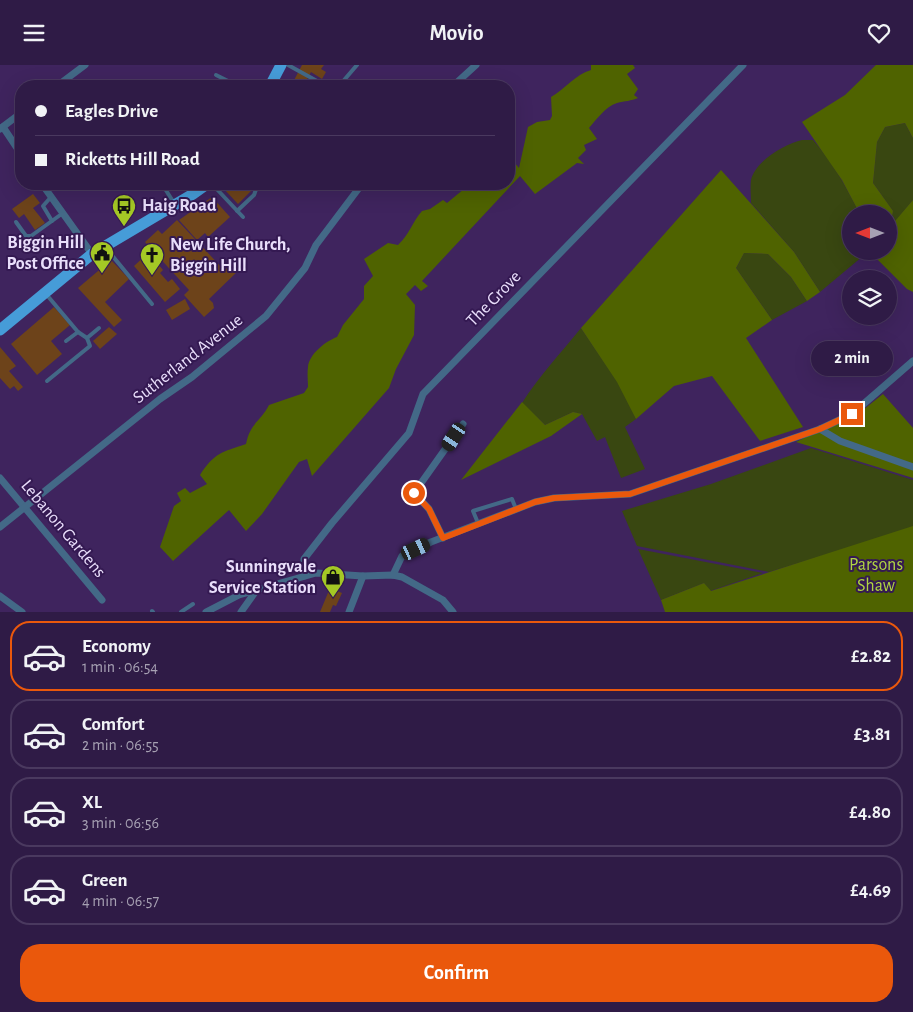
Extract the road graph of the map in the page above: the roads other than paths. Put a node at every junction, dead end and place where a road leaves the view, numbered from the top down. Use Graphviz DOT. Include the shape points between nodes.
graph roads {
  1 [pos="85,65"];
  2 [pos="281,65"];
  3 [pos="288,65"];
  4 [pos="357,65"];
  5 [pos="476,65"];
  6 [pos="743,65"];
  7 [pos="216,75"];
  8 [pos="65,80"];
  9 [pos="226,80"];
  10 [pos="273,80"];
  11 [pos="315,80"];
  12 [pos="344,80"];
  13 [pos="460,80"];
  14 [pos="15,118"];
  15 [pos="1,128"];
  16 [pos="15,146"];
  17 [pos="47,190"];
  18 [pos="166,190"];
  19 [pos="198,190"];
  20 [pos="218,190"];
  21 [pos="256,190"];
  22 [pos="357,190"];
  23 [pos="52,197"];
  24 [pos="175,205"];
  25 [pos="237,211"];
  26 [pos="63,213"];
  27 [pos="244,217"];
  28 [pos="52,221"];
  29 [pos="16,222"];
  30 [pos="106,247"];
  31 [pos="92,255"];
  32 [pos="45,292"];
  33 [pos="152,304"];
  34 [pos="99,328"];
  35 [pos="0,330"];
  36 [pos="78,332"];
  37 [pos="87,338"];
  38 [pos="66,341"];
  39 [pos="913,361"];
  40 [pos="47,381"];
  41 [pos="463,424"];
  42 [pos="820,429"];
  43 [pos="913,467"];
  44 [pos="0,478"];
  45 [pos="26,507"];
  46 [pos="516,509"];
  47 [pos="478,523"];
  48 [pos="0,527"];
  49 [pos="443,538"];
  50 [pos="392,575"];
  51 [pos="304,576"];
  52 [pos="363,576"];
  53 [pos="258,588"];
  54 [pos="0,596"];
  55 [pos="102,599"];
  56 [pos="193,604"];
  57 [pos="18,611"];
  58 [pos="181,612"];
  59 [pos="206,612"];
  60 [pos="241,612"];
  61 [pos="349,612"];
  62 [pos="453,612"];
  1 -- 8 [label="street"];
  2 -- 10 [label="main road"];
  3 -- 11 [label="lane"];
  4 -- 12 [label="lane"];
  5 -- 13 [label="street"];
  6 -- 51 [label="street, The Grove" via="423,394 410,433 304,559"];
  7 -- 9 [label="lane"];
  14 -- 15 [label="street"];
  15 -- 16 [label="street"];
  17 -- 23 [label="street"];
  18 -- 24 [label="lane"];
  19 -- 24 [label="main road"];
  20 -- 25 [label="lane"];
  21 -- 25 [label="lane"];
  22 -- 45 [label="street, Sutherland Avenue" via="316,245 304,269 266,316"];
  23 -- 26 [label="street"];
  23 -- 28 [label="lane" via="43,206"];
  24 -- 30 [label="main road"];
  25 -- 27 [label="lane"];
  26 -- 28 [label="lane"];
  26 -- 31 [label="street"];
  28 -- 29 [label="lane" via="28,236"];
  30 -- 31 [label="main road"];
  30 -- 33 [label="lane"];
  31 -- 32 [label="main road"];
  32 -- 35 [label="main road"];
  32 -- 36 [label="lane"];
  34 -- 37 [label="lane"];
  36 -- 37 [label="lane"];
  36 -- 38 [label="lane"];
  37 -- 40 [label="lane" via="90,346"];
  39 -- 42 [label="street" via="852,414"];
  41 -- 49 [label="street" via="414,493 429,509"];
  42 -- 43 [label="street" via="840,441"];
  42 -- 46 [label="street" via="630,494 554,498"];
  44 -- 45 [label="street, Lebanon Gardens"];
  45 -- 48 [label="street, Sutherland Avenue"];
  45 -- 55 [label="street, Lebanon Gardens"];
  46 -- 47 [label="street"];
  46 -- 47 [label="lane" via="512,499 473,511"];
  47 -- 49 [label="street"];
  49 -- 50 [label="street" via="402,556"];
  50 -- 52 [label="street"];
  50 -- 62 [label="street" via="402,577 443,600"];
  51 -- 52 [label="street" via="316,573"];
  51 -- 53 [label="street"];
  52 -- 61 [label="street"];
  53 -- 59 [label="street"];
  53 -- 60 [label="street"];
  54 -- 57 [label="street"];
  56 -- 58 [label="lane"];
}
